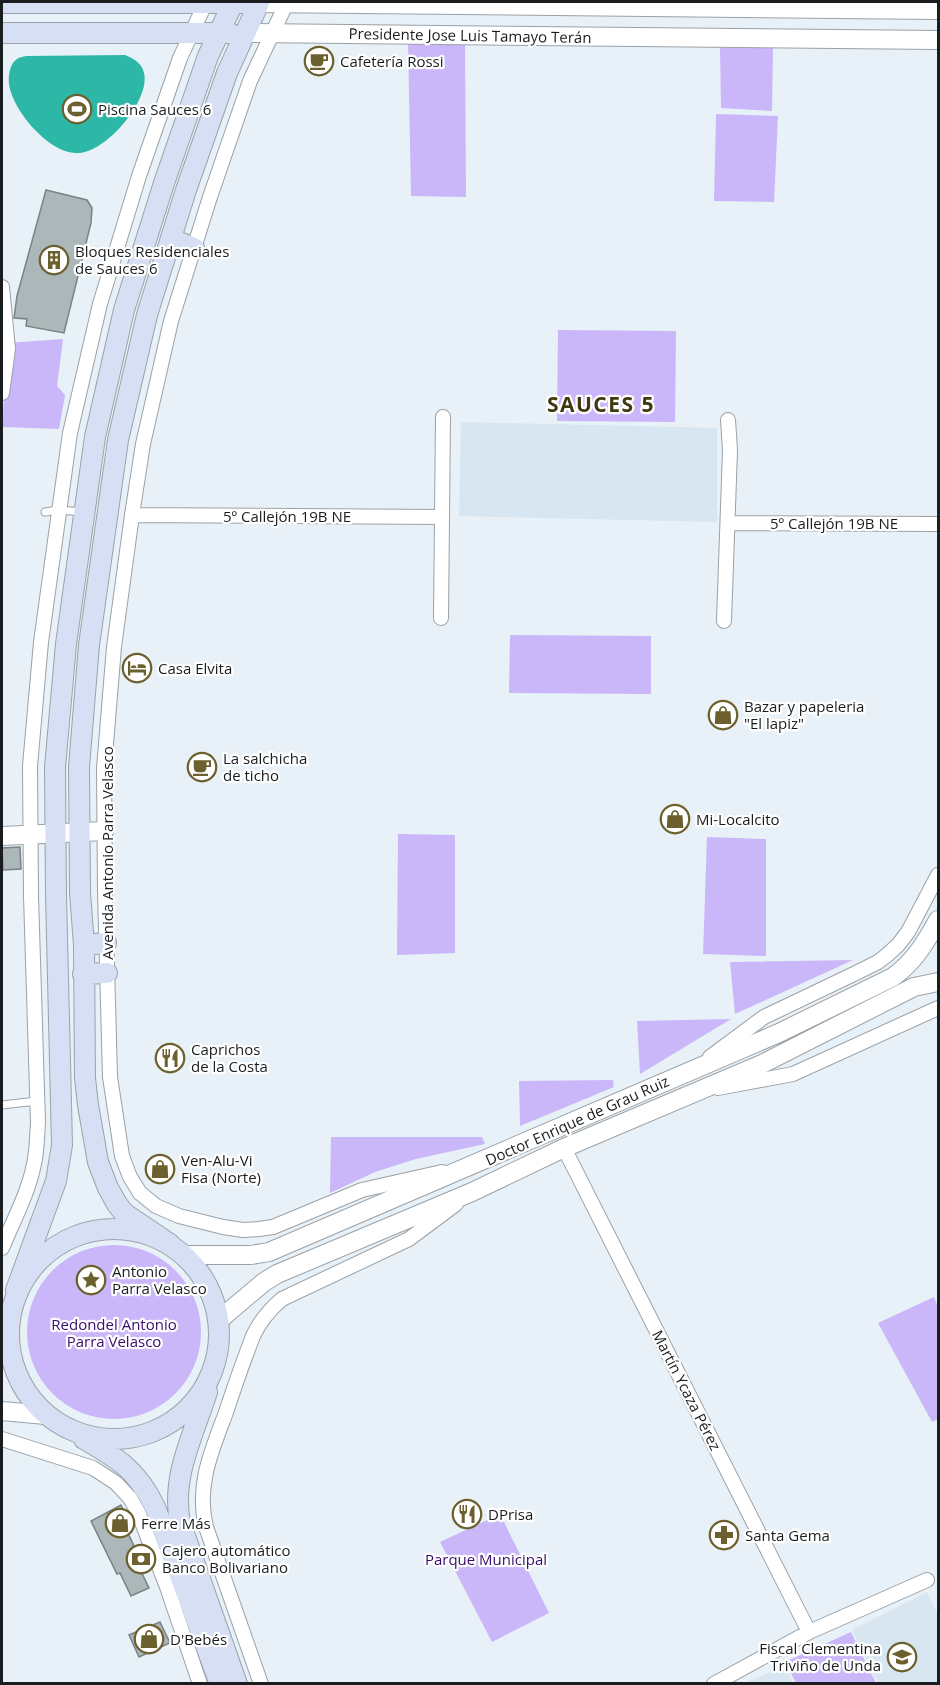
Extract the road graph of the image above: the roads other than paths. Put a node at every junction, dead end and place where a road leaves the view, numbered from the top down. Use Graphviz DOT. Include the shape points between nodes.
graph roads {
  1 [pos="206,2"];
  2 [pos="233,2"];
  3 [pos="259,2"];
  4 [pos="287,2"];
  5 [pos="2,3"];
  6 [pos="40,3"];
  7 [pos="533,3"];
  8 [pos="785,5"];
  9 [pos="939,10"];
  10 [pos="2,33"];
  11 [pos="191,33"];
  12 [pos="219,33"];
  13 [pos="245,33"];
  14 [pos="273,33"];
  15 [pos="939,40"];
  16 [pos="171,239"];
  17 [pos="194,248"];
  18 [pos="2,287"];
  19 [pos="2,393"];
  20 [pos="443,417"];
  21 [pos="728,420"];
  22 [pos="52,511"];
  23 [pos="84,512"];
  24 [pos="132,515"];
  25 [pos="442,517"];
  26 [pos="729,523"];
  27 [pos="939,524"];
  28 [pos="441,618"];
  29 [pos="724,621"];
  30 [pos="104,831"];
  31 [pos="79,832"];
  32 [pos="56,833"];
  33 [pos="30,834"];
  34 [pos="2,836"];
  35 [pos="939,875"];
  36 [pos="939,920"];
  37 [pos="106,943"];
  38 [pos="84,945"];
  39 [pos="107,973"];
  40 [pos="83,974"];
  41 [pos="939,982"];
  42 [pos="939,1008"];
  43 [pos="694,1068"];
  44 [pos="696,1093"];
  45 [pos="37,1101"];
  46 [pos="2,1105"];
  47 [pos="564,1148"];
  48 [pos="474,1165"];
  49 [pos="471,1192"];
  50 [pos="2,1248"];
  51 [pos="177,1249"];
  52 [pos="16,1290"];
  53 [pos="219,1320"];
  54 [pos="5,1322"];
  55 [pos="214,1369"];
  56 [pos="2,1411"];
  57 [pos="46,1415"];
  58 [pos="66,1428"];
  59 [pos="2,1439"];
  60 [pos="927,1580"];
  61 [pos="809,1632"];
  62 [pos="200,1683"];
  63 [pos="220,1683"];
  64 [pos="237,1683"];
  65 [pos="261,1683"];
  66 [pos="714,1683"];
  1 -- 2 [label="main road, Presidente Jose Luis Tamayo Terán"];
  1 -- 6 [label="main road, Presidente Jose Luis Tamayo Terán"];
  1 -- 11 [label="street"];
  2 -- 3 [label="main road, Presidente Jose Luis Tamayo Terán"];
  2 -- 12 [label="main road"];
  3 -- 4 [label="street, Presidente Jose Luis Tamayo Terán"];
  3 -- 13 [label="main road, Avenida Antonio Parra Velasco"];
  4 -- 7 [label="street, Presidente Jose Luis Tamayo Terán"];
  4 -- 14 [label="street, Avenida Antonio Parra Velasco"];
  5 -- 6 [label="main road, Presidente Jose Luis Tamayo Terán"];
  7 -- 8 [label="street, Presidente Jose Luis Tamayo Terán"];
  8 -- 9 [label="street, Presidente Jose Luis Tamayo Terán"];
  10 -- 11 [label="main road, Presidente Jose Luis Tamayo Terán"];
  11 -- 12 [label="main road, Presidente Jose Luis Tamayo Terán"];
  11 -- 22 [label="street" via="139,176 100,304"];
  12 -- 13 [label="main road, Presidente Jose Luis Tamayo Terán"];
  12 -- 23 [label="main road" via="164,183 124,310 95,437"];
  13 -- 14 [label="street, Presidente Jose Luis Tamayo Terán"];
  13 -- 16 [label="main road, Avenida Antonio Parra Velasco" via="226,73"];
  14 -- 15 [label="street, Presidente Jose Luis Tamayo Terán"];
  14 -- 17 [label="street, Avenida Antonio Parra Velasco" via="250,81"];
  16 -- 17 [label="main road"];
  16 -- 31 [label="main road, Avenida Antonio Parra Velasco" via="147,315 118,440 89,645 79,767"];
  17 -- 24 [label="street, Avenida Antonio Parra Velasco" via="171,321 143,444"];
  18 -- 19 [label="street" via="8,349"];
  20 -- 25 [label="street"];
  21 -- 26 [label="street"];
  22 -- 23 [label="lane"];
  22 -- 33 [label="street" via="30,766"];
  23 -- 32 [label="main road" via="55,767"];
  24 -- 25 [label="street, 5º Callejón 19B NE"];
  24 -- 30 [label="street, Avenida Antonio Parra Velasco" via="105,748"];
  25 -- 28 [label="street"];
  26 -- 27 [label="street, 5º Callejón 19B NE"];
  26 -- 29 [label="street"];
  30 -- 31 [label="street"];
  30 -- 37 [label="street, Avenida Antonio Parra Velasco"];
  31 -- 32 [label="street"];
  31 -- 38 [label="main road, Avenida Antonio Parra Velasco"];
  32 -- 33 [label="street"];
  32 -- 52 [label="main road" via="62,1145 56,1181"];
  33 -- 34 [label="street"];
  33 -- 45 [label="street"];
  35 -- 43 [label="street" via="908,933 887,955 764,1017"];
  36 -- 43 [label="street, Doctor Enrique de Grau Ruiz" via="919,953 893,977 779,1033"];
  37 -- 38 [label="main road"];
  37 -- 39 [label="street, Avenida Antonio Parra Velasco"];
  38 -- 40 [label="main road, Avenida Antonio Parra Velasco"];
  39 -- 40 [label="main road"];
  39 -- 48 [label="street, Avenida Antonio Parra Velasco" via="110,1077 122,1156 140,1193 156,1206 223,1227 259,1229 273,1227 362,1190"];
  40 -- 51 [label="main road, Avenida Antonio Parra Velasco" via="85,1078 98,1162 124,1213"];
  41 -- 44 [label="street, Doctor Enrique de Grau Ruiz" via="914,987"];
  42 -- 44 [label="street, Doctor Enrique de Grau Ruiz" via="793,1074"];
  43 -- 48 [label="street, Doctor Enrique de Grau Ruiz"];
  44 -- 47 [label="street, Doctor Enrique de Grau Ruiz"];
  45 -- 46 [label="lane"];
  45 -- 50 [label="street" via="32,1170"];
  47 -- 49 [label="street, Doctor Enrique de Grau Ruiz"];
  47 -- 61 [label="street, Martín Ycaza Pérez"];
  48 -- 51 [label="street, Doctor Enrique de Grau Ruiz" via="269,1252 251,1255"];
  49 -- 53 [label="street, Doctor Enrique de Grau Ruiz" via="277,1274"];
  49 -- 65 [label="street" via="409,1239 282,1299 270,1309 252,1336 209,1458 202,1510"];
  51 -- 52 [label="main road" via="136,1230 100,1229 66,1239 37,1260"];
  51 -- 53 [label="main road" via="197,1267 214,1298"];
  52 -- 54 [label="main road"];
  53 -- 55 [label="main road"];
  54 -- 57 [label="main road" via="17,1377"];
  55 -- 58 [label="main road" via="197,1400 172,1422 136,1437 100,1439"];
  55 -- 64 [label="main road" via="183,1463 178,1509"];
  56 -- 57 [label="street"];
  57 -- 58 [label="main road"];
  58 -- 63 [label="main road" via="120,1462 147,1490"];
  59 -- 62 [label="street" via="93,1468 130,1498"];
  60 -- 61 [label="street"];
  61 -- 66 [label="street"];
}
